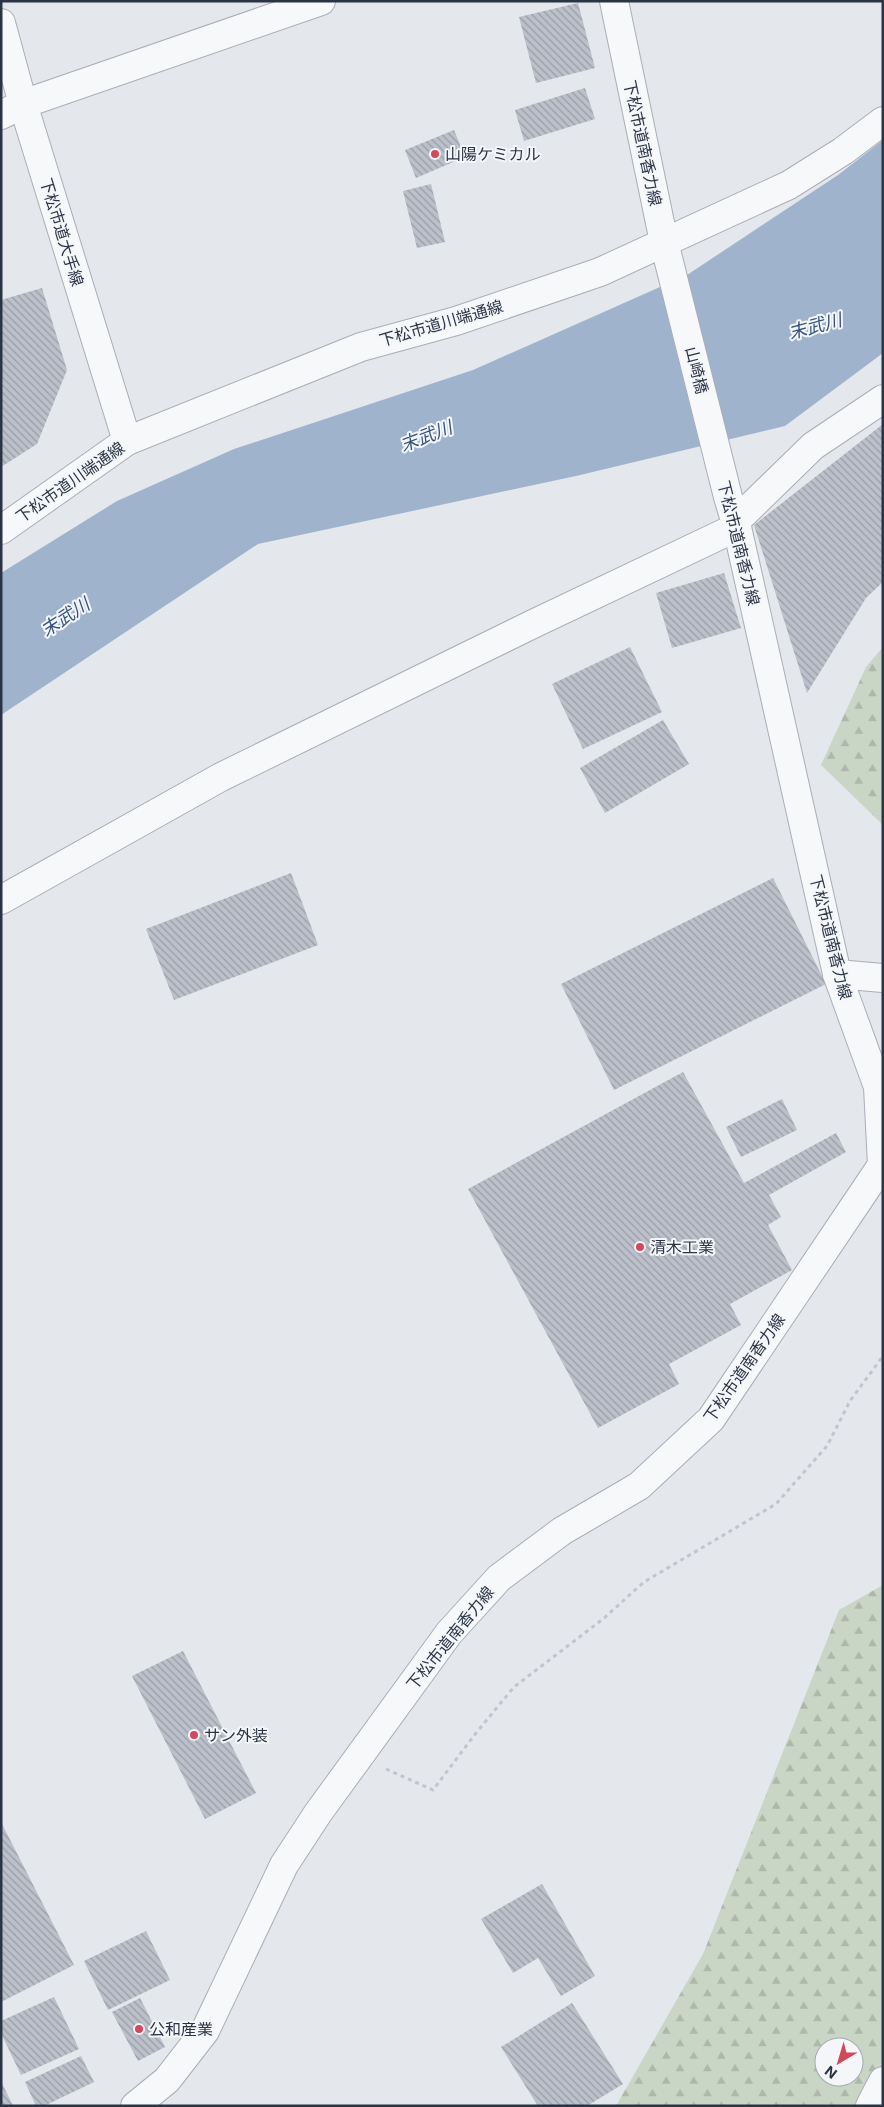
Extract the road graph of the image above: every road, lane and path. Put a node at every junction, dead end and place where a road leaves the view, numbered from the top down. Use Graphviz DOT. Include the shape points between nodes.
graph roads {
  1 [pos="321,1"];
  2 [pos="614,1"];
  3 [pos="1,23"];
  4 [pos="12,110"];
  5 [pos="883,120"];
  6 [pos="664,242"];
  7 [pos="675,284"];
  8 [pos="883,399"];
  9 [pos="126,441"];
  10 [pos="718,457"];
  11 [pos="736,524"];
  12 [pos="1,530"];
  13 [pos="1,900"];
  14 [pos="838,974"];
  15 [pos="883,978"];
  16 [pos="882,1165"];
  17 [pos="883,1356"];
  18 [pos="360,1756"];
  19 [pos="883,2081"];
  20 [pos="135,2106"];
  21 [pos="870,2106"];
  1 -- 4 [label="street"];
  2 -- 6 [label="street, 下松市道南香力線"];
  3 -- 4 [label="street, 下松市道大手線"];
  4 -- 9 [label="street, 下松市道大手線"];
  5 -- 6 [label="street, 下松市道川端通線" via="843,152 789,185"];
  6 -- 7 [label="street, 下松市道南香力線"];
  6 -- 9 [label="street, 下松市道川端通線" via="591,276 456,321 361,347"];
  7 -- 10 [label="street, 山崎橋"];
  8 -- 11 [label="street" via="814,446"];
  9 -- 12 [label="street, 下松市道川端通線"];
  10 -- 11 [label="street, 下松市道南香力線"];
  11 -- 13 [label="street" via="221,777"];
  11 -- 14 [label="street, 下松市道南香力線"];
  14 -- 15 [label="street"];
  14 -- 16 [label="street, 下松市道南香力線" via="878,1087"];
  16 -- 18 [label="street, 下松市道南香力線" via="711,1420 640,1486 562,1531 499,1578 449,1633"];
  17 -- 18 [label="path" via="850,1401 827,1446 776,1504 644,1582 603,1619 514,1687 433,1790"];
  18 -- 20 [label="street, 下松市道南香力線" via="284,1865 205,2030 167,2080"];
  19 -- 21 [label="street"];
}
